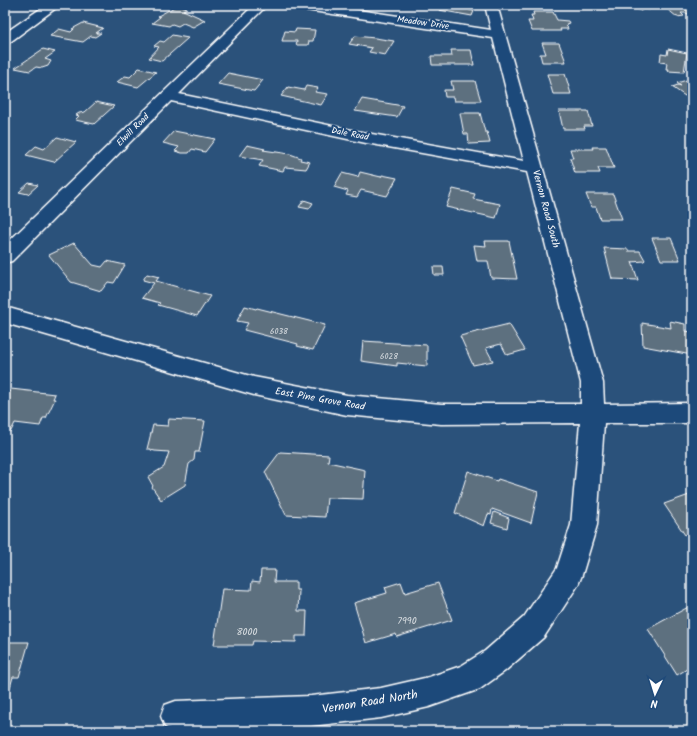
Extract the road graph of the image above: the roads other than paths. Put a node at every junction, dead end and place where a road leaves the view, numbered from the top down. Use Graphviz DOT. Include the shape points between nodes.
graph roads {
  1 [pos="54,5"];
  2 [pos="261,5"];
  3 [pos="299,5"];
  4 [pos="491,5"];
  5 [pos="499,35"];
  6 [pos="5,39"];
  7 [pos="167,96"];
  8 [pos="535,168"];
  9 [pos="5,256"];
  10 [pos="5,315"];
  11 [pos="593,413"];
  12 [pos="692,413"];
  13 [pos="176,716"];
  1 -- 6 [label="street"];
  2 -- 7 [label="street, Elwill Road"];
  3 -- 5 [label="street, Meadow Drive"];
  4 -- 5 [label="street, Vernon Road South"];
  5 -- 8 [label="street, Vernon Road South"];
  7 -- 8 [label="street, Dale Road" via="366,138"];
  7 -- 9 [label="street, Elwill Road"];
  8 -- 11 [label="street, Vernon Road South" via="592,383"];
  10 -- 11 [label="street, East Pine Grove Road" via="254,386 347,405 442,414"];
  11 -- 12 [label="street, East Pine Grove Road"];
  11 -- 13 [label="street, Vernon Road North" via="584,525 568,575 534,627 495,662 469,678 429,692 380,703 312,711"];
}
